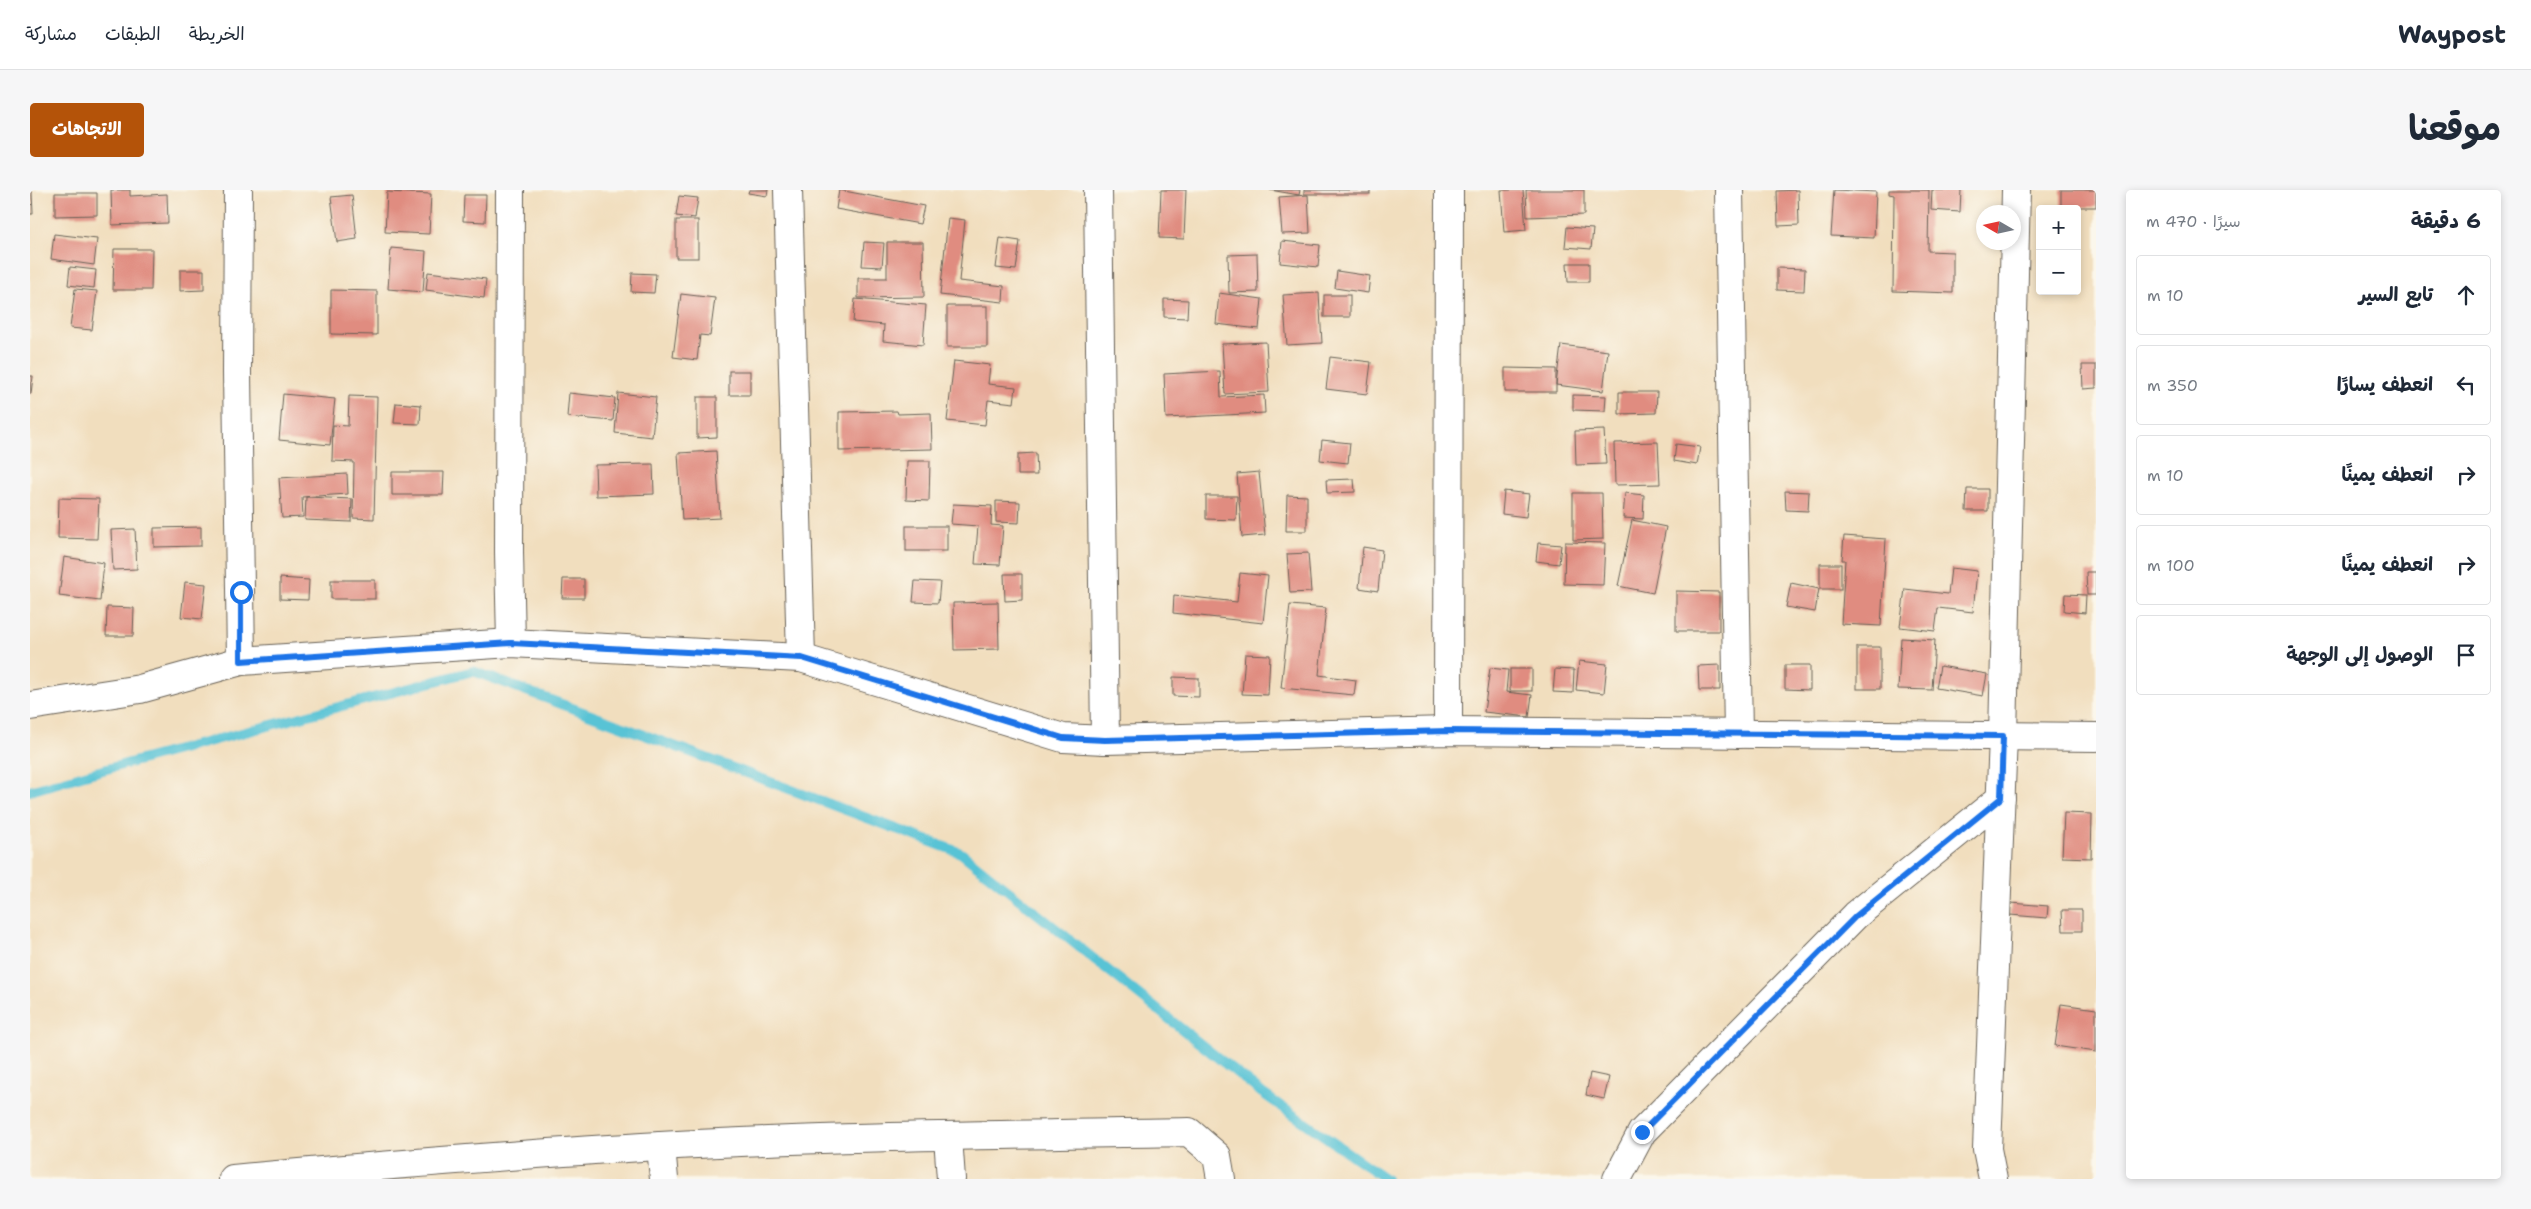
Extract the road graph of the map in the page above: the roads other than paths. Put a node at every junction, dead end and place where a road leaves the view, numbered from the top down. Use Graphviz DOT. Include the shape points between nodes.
graph roads {
  1 [pos="238,190"];
  2 [pos="510,190"];
  3 [pos="788,190"];
  4 [pos="1098,190"];
  5 [pos="1449,190"];
  6 [pos="1729,190"];
  7 [pos="2016,190"];
  8 [pos="511,643"];
  9 [pos="802,658"];
  10 [pos="241,661"];
  11 [pos="30,706"];
  12 [pos="1448,731"];
  13 [pos="1738,734"];
  14 [pos="2003,736"];
  15 [pos="2096,737"];
  16 [pos="1105,740"];
  17 [pos="2001,798"];
  18 [pos="948,1137"];
  19 [pos="661,1146"];
  20 [pos="391,1172"];
  21 [pos="233,1179"];
  22 [pos="664,1179"];
  23 [pos="950,1179"];
  24 [pos="1222,1179"];
  25 [pos="1617,1179"];
  26 [pos="1993,1179"];
  1 -- 10 [label="street"];
  2 -- 8 [label="street"];
  3 -- 9 [label="street"];
  4 -- 16 [label="street"];
  5 -- 12 [label="street"];
  6 -- 13 [label="street"];
  7 -- 14 [label="street"];
  8 -- 9 [label="street"];
  8 -- 10 [label="street"];
  9 -- 16 [label="street" via="1063,738"];
  10 -- 11 [label="street" via="140,689"];
  12 -- 13 [label="street"];
  12 -- 16 [label="street"];
  13 -- 14 [label="street"];
  14 -- 15 [label="street"];
  14 -- 17 [label="street"];
  17 -- 25 [label="street" via="1856,916 1642,1132"];
  17 -- 26 [label="street" via="1987,1149"];
  18 -- 19 [label="street"];
  18 -- 23 [label="street"];
  18 -- 24 [label="street" via="1189,1132 1218,1156"];
  19 -- 20 [label="street"];
  19 -- 22 [label="street"];
  20 -- 21 [label="street"];
}
